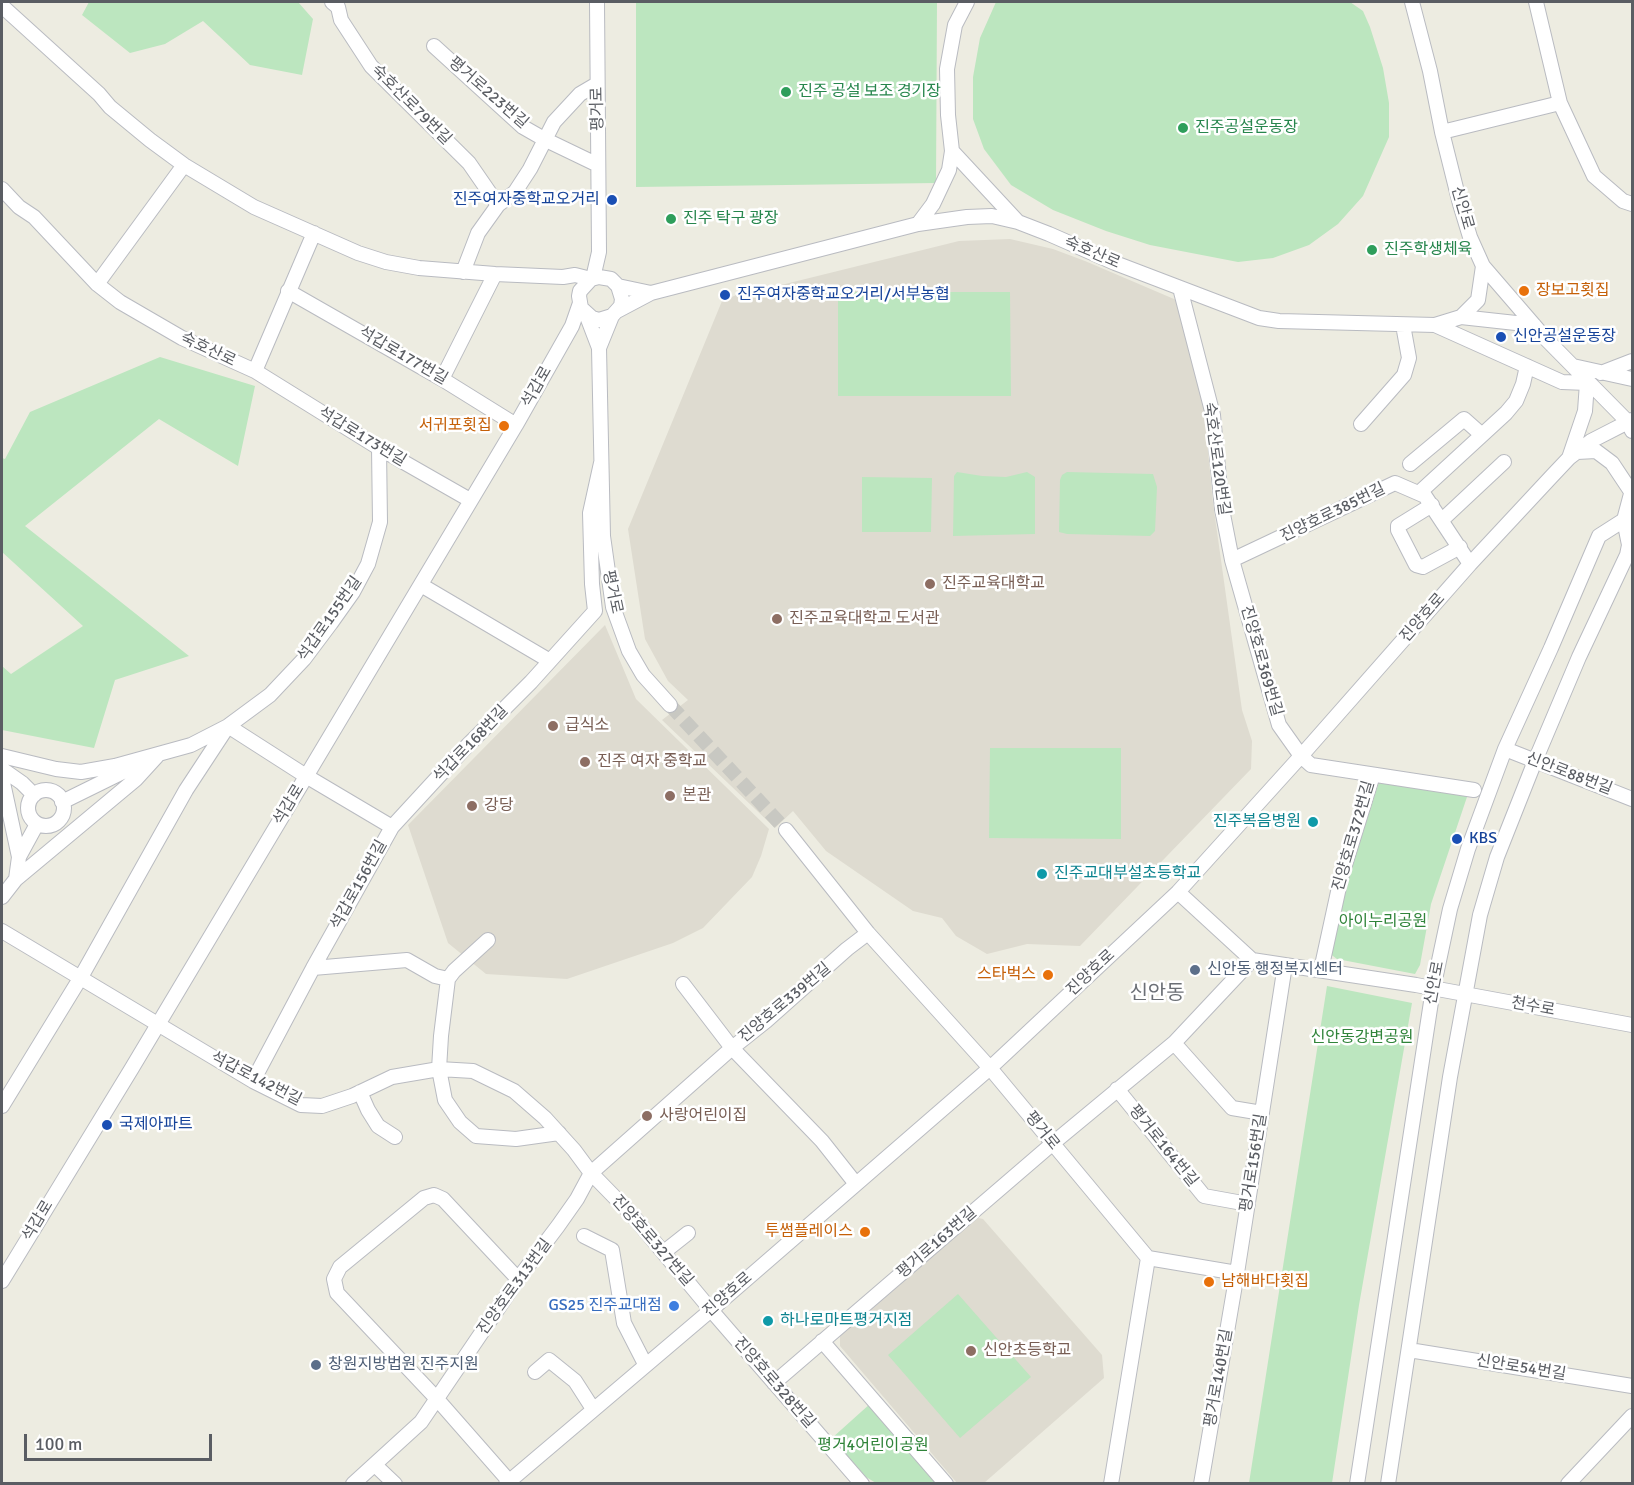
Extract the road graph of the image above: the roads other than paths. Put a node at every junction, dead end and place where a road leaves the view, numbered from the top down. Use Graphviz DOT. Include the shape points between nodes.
graph roads {
  1 [pos="332,2"];
  2 [pos="597,2"];
  3 [pos="967,2"];
  4 [pos="1536,2"];
  5 [pos="1409,4"];
  6 [pos="2,6"];
  7 [pos="434,46"];
  8 [pos="597,84"];
  9 [pos="1560,103"];
  10 [pos="1442,132"];
  11 [pos="544,139"];
  12 [pos="952,151"];
  13 [pos="184,165"];
  14 [pos="598,165"];
  15 [pos="2,189"];
  16 [pos="1632,204"];
  17 [pos="498,205"];
  18 [pos="1018,222"];
  19 [pos="918,224"];
  20 [pos="314,233"];
  21 [pos="599,252"];
  22 [pos="1483,266"];
  23 [pos="463,272"];
  24 [pos="495,274"];
  25 [pos="562,277"];
  26 [pos="592,279"];
  27 [pos="97,284"];
  28 [pos="617,284"];
  29 [pos="1180,288"];
  30 [pos="288,291"];
  31 [pos="651,293"];
  32 [pos="582,306"];
  33 [pos="615,314"];
  34 [pos="1461,317"];
  35 [pos="1403,325"];
  36 [pos="1435,325"];
  37 [pos="1534,325"];
  38 [pos="599,348"];
  39 [pos="1632,361"];
  40 [pos="1527,366"];
  41 [pos="1572,366"];
  42 [pos="255,371"];
  43 [pos="1601,374"];
  44 [pos="442,378"];
  45 [pos="1632,379"];
  46 [pos="1587,382"];
  47 [pos="516,424"];
  48 [pos="1361,424"];
  49 [pos="1631,424"];
  50 [pos="1482,435"];
  51 [pos="379,448"];
  52 [pos="1573,455"];
  53 [pos="1504,462"];
  54 [pos="601,463"];
  55 [pos="1410,464"];
  56 [pos="1632,492"];
  57 [pos="1419,493"];
  58 [pos="470,500"];
  59 [pos="1432,505"];
  60 [pos="1442,520"];
  61 [pos="1624,520"];
  62 [pos="1460,547"];
  63 [pos="1630,550"];
  64 [pos="1232,560"];
  65 [pos="1470,564"];
  66 [pos="421,585"];
  67 [pos="595,611"];
  68 [pos="550,661"];
  69 [pos="670,705"];
  70 [pos="228,726"];
  71 [pos="1505,749"];
  72 [pos="2,756"];
  73 [pos="157,756"];
  74 [pos="1301,756"];
  75 [pos="1535,761"];
  76 [pos="2,769"];
  77 [pos="1373,775"];
  78 [pos="306,776"];
  79 [pos="2,778"];
  80 [pos="1474,790"];
  81 [pos="34,795"];
  82 [pos="1632,799"];
  83 [pos="62,801"];
  84 [pos="37,824"];
  85 [pos="392,827"];
  86 [pos="786,830"];
  87 [pos="19,857"];
  88 [pos="16,879"];
  89 [pos="1178,892"];
  90 [pos="2,897"];
  91 [pos="2,931"];
  92 [pos="868,933"];
  93 [pos="488,940"];
  94 [pos="1252,960"];
  95 [pos="1285,965"];
  96 [pos="313,968"];
  97 [pos="1321,970"];
  98 [pos="81,977"];
  99 [pos="448,979"];
  100 [pos="683,984"];
  101 [pos="1433,989"];
  102 [pos="1464,994"];
  103 [pos="158,1023"];
  104 [pos="1632,1025"];
  105 [pos="1174,1043"];
  106 [pos="732,1048"];
  107 [pos="990,1068"];
  108 [pos="440,1069"];
  109 [pos="253,1081"];
  110 [pos="1117,1089"];
  111 [pos="360,1092"];
  112 [pos="2,1106"];
  113 [pos="1262,1113"];
  114 [pos="559,1133"];
  115 [pos="395,1137"];
  116 [pos="1052,1144"];
  117 [pos="591,1173"];
  118 [pos="856,1184"];
  119 [pos="1248,1204"];
  120 [pos="688,1233"];
  121 [pos="584,1236"];
  122 [pos="664,1252"];
  123 [pos="1148,1258"];
  124 [pos="6,1263"];
  125 [pos="1237,1273"];
  126 [pos="518,1279"];
  127 [pos="2,1281"];
  128 [pos="711,1310"];
  129 [pos="822,1341"];
  130 [pos="1409,1350"];
  131 [pos="645,1364"];
  132 [pos="535,1372"];
  133 [pos="774,1383"];
  134 [pos="1632,1386"];
  135 [pos="437,1399"];
  136 [pos="593,1409"];
  137 [pos="1632,1416"];
  138 [pos="375,1465"];
  139 [pos="508,1482"];
  140 [pos="353,1484"];
  141 [pos="395,1484"];
  142 [pos="862,1484"];
  143 [pos="946,1484"];
  144 [pos="1111,1484"];
  145 [pos="1201,1484"];
  146 [pos="1357,1484"];
  147 [pos="1388,1484"];
  148 [pos="1568,1484"];
  1 -- 17 [label="street, 숙호산로79번길" via="371,66 469,163"];
  2 -- 8 [label="street, 평거로"];
  3 -- 12 [label="street" via="955,25 948,69"];
  4 -- 9 [label="street"];
  5 -- 10 [label="street, 신안로" via="1430,71"];
  6 -- 13 [label="street" via="110,107"];
  7 -- 11 [label="street, 평거로223번길" via="523,127"];
  8 -- 11 [label="street, 평거로223번길" via="568,106"];
  8 -- 14 [label="street, 평거로"];
  9 -- 10 [label="street"];
  9 -- 16 [label="street" via="1594,176"];
  10 -- 22 [label="street, 신안로" via="1470,237"];
  11 -- 14 [label="street, 평거로223번길"];
  11 -- 17 [label="street" via="514,192"];
  12 -- 18 [label="street"];
  12 -- 19 [label="street" via="942,187"];
  13 -- 20 [label="street" via="254,207"];
  13 -- 27 [label="street"];
  14 -- 21 [label="street, 평거로"];
  15 -- 27 [label="street, 숙호산로"];
  17 -- 23 [label="street" via="478,233"];
  18 -- 19 [label="street, 숙호산로" via="992,216"];
  18 -- 29 [label="street, 숙호산로"];
  19 -- 31 [label="street, 숙호산로"];
  20 -- 23 [label="street" via="386,262"];
  20 -- 30 [label="street, 숙호산로"];
  21 -- 26 [label="street"];
  21 -- 28 [label="street"];
  22 -- 34 [label="street" via="1478,300"];
  22 -- 37 [label="street, 신안로"];
  23 -- 24 [label="street"];
  24 -- 25 [label="street"];
  24 -- 44 [label="street"];
  25 -- 26 [label="street"];
  25 -- 32 [label="street" via="570,282"];
  26 -- 28 [label="street" via="605,277"];
  26 -- 32 [label="street" via="583,286"];
  27 -- 42 [label="street, 숙호산로" via="120,303 182,338"];
  28 -- 31 [label="street"];
  28 -- 33 [label="street" via="622,298"];
  29 -- 35 [label="street, 숙호산로" via="1259,318"];
  29 -- 64 [label="street, 숙호산로120번길" via="1213,415 1222,509"];
  30 -- 42 [label="street, 숙호산로"];
  30 -- 44 [label="street, 석갑로177번길"];
  31 -- 33 [label="street"];
  32 -- 33 [label="street" via="599,320"];
  32 -- 38 [label="street"];
  32 -- 47 [label="street, 석갑로"];
  33 -- 38 [label="street"];
  34 -- 36 [label="street, 숙호산로"];
  34 -- 37 [label="street, 숙호산로"];
  35 -- 36 [label="street, 숙호산로"];
  35 -- 48 [label="street" via="1409,358 1404,375"];
  36 -- 40 [label="street"];
  37 -- 41 [label="street, 신안로"];
  38 -- 54 [label="street, 평거로"];
  39 -- 43 [label="street"];
  40 -- 46 [label="street" via="1562,382"];
  40 -- 50 [label="street" via="1516,401"];
  41 -- 43 [label="street"];
  41 -- 46 [label="street, 신안로"];
  42 -- 51 [label="street, 석갑로173번길"];
  43 -- 45 [label="street"];
  44 -- 47 [label="street, 석갑로177번길"];
  46 -- 49 [label="street, 신안로"];
  46 -- 52 [label="street" via="1585,411"];
  47 -- 58 [label="street, 석갑로"];
  49 -- 52 [label="street, 진양호로" via="1591,441"];
  50 -- 55 [label="street" via="1464,419"];
  50 -- 57 [label="street"];
  51 -- 58 [label="street, 석갑로173번길"];
  51 -- 70 [label="street, 석갑로155번길" via="380,522 368,564 304,659 270,695"];
  52 -- 56 [label="street" via="1596,451 1612,462"];
  52 -- 65 [label="street, 진양호로"];
  53 -- 60 [label="street"];
  54 -- 67 [label="street, 평거로" via="590,513"];
  54 -- 69 [label="street, 평거로" via="603,536 613,607 629,651 643,675"];
  56 -- 61 [label="street, 신안로"];
  57 -- 59 [label="street, 진양호로385번길"];
  57 -- 64 [label="street, 진양호로385번길" via="1395,483"];
  58 -- 66 [label="street, 석갑로"];
  59 -- 60 [label="street, 진양호로385번길"];
  59 -- 62 [label="street" via="1398,526 1416,565 1423,567"];
  60 -- 62 [label="street, 진양호로385번길"];
  61 -- 63 [label="street, 신안로"];
  61 -- 71 [label="street, 신안로" via="1599,537"];
  62 -- 65 [label="street, 진양호로385번길"];
  63 -- 75 [label="street, 신안로"];
  64 -- 74 [label="street, 진양호로369번길" via="1279,724"];
  65 -- 74 [label="street, 진양호로"];
  66 -- 68 [label="street"];
  66 -- 78 [label="street, 석갑로"];
  67 -- 68 [label="street, 석갑로168번길"];
  68 -- 85 [label="street, 석갑로168번길"];
  70 -- 73 [label="street, 석갑로155번길" via="191,746"];
  70 -- 78 [label="street"];
  70 -- 98 [label="street, 석갑로155번길" via="186,790"];
  71 -- 75 [label="street, 신안로88번길"];
  71 -- 101 [label="street, 신안로" via="1468,849"];
  72 -- 73 [label="street, 석갑로155번길" via="81,772"];
  73 -- 83 [label="street"];
  73 -- 88 [label="street" via="136,779"];
  74 -- 77 [label="street, 진양호로372번길" via="1311,765"];
  74 -- 89 [label="street, 진양호로"];
  75 -- 82 [label="street, 신안로88번길"];
  75 -- 102 [label="street, 신안로" via="1497,857"];
  76 -- 81 [label="street"];
  77 -- 80 [label="street"];
  77 -- 97 [label="street, 진양호로372번길" via="1341,878"];
  78 -- 85 [label="street, 석갑로156번길"];
  78 -- 103 [label="street, 석갑로"];
  79 -- 87 [label="street"];
  81 -- 83 [label="street" via="47,791"];
  81 -- 84 [label="street" via="28,810"];
  83 -- 84 [label="street" via="63,812 58,822 48,826"];
  84 -- 87 [label="street"];
  85 -- 96 [label="street, 석갑로156번길"];
  86 -- 92 [label="street, 평거로"];
  87 -- 88 [label="street"];
  88 -- 90 [label="street"];
  89 -- 94 [label="street"];
  89 -- 107 [label="street, 진양호로"];
  91 -- 98 [label="street, 석갑로142번길"];
  92 -- 106 [label="street, 진양호로339번길"];
  92 -- 107 [label="street, 평거로"];
  93 -- 99 [label="street"];
  94 -- 95 [label="street, 천수로"];
  94 -- 105 [label="street, 평거로164번길"];
  95 -- 97 [label="street, 천수로"];
  95 -- 113 [label="street, 평거로156번길"];
  96 -- 99 [label="street" via="407,960"];
  96 -- 109 [label="street, 석갑로156번길"];
  97 -- 101 [label="street, 천수로"];
  98 -- 103 [label="street, 석갑로142번길"];
  98 -- 112 [label="street, 석갑로155번길"];
  99 -- 108 [label="street"];
  100 -- 106 [label="street"];
  101 -- 102 [label="street, 천수로"];
  101 -- 146 [label="street, 신안로"];
  102 -- 104 [label="street, 천수로"];
  102 -- 130 [label="street, 신안로"];
  103 -- 109 [label="street, 석갑로142번길"];
  103 -- 124 [label="street, 석갑로"];
  105 -- 110 [label="street, 평거로164번길"];
  105 -- 113 [label="street" via="1232,1108"];
  106 -- 117 [label="street"];
  106 -- 118 [label="street, 진양호로339번길" via="814,1132"];
  107 -- 116 [label="street, 평거로"];
  107 -- 118 [label="street, 진양호로"];
  108 -- 111 [label="street, 석갑로142번길" via="392,1077"];
  108 -- 114 [label="street, 석갑로142번길" via="473,1071 514,1091"];
  108 -- 114 [label="street" via="445,1100 476,1136 516,1139"];
  109 -- 111 [label="street, 석갑로142번길" via="301,1105 322,1106"];
  110 -- 116 [label="street, 평거로164번길"];
  110 -- 119 [label="street, 평거로164번길" via="1204,1196"];
  111 -- 115 [label="street" via="378,1126"];
  113 -- 119 [label="street, 평거로156번길"];
  114 -- 117 [label="street, 석갑로142번길"];
  116 -- 123 [label="street, 평거로"];
  116 -- 129 [label="street, 평거로163번길"];
  117 -- 122 [label="street, 진양호로327번길"];
  117 -- 126 [label="street, 진양호로313번길" via="577,1199"];
  118 -- 128 [label="street, 진양호로"];
  119 -- 125 [label="street, 평거로156번길"];
  120 -- 122 [label="street"];
  121 -- 131 [label="street" via="612,1250 624,1323"];
  122 -- 128 [label="street, 진양호로327번길"];
  123 -- 125 [label="street"];
  123 -- 144 [label="street"];
  124 -- 127 [label="street, 석갑로"];
  125 -- 145 [label="street, 평거로140번길"];
  126 -- 135 [label="street, 진양호로313번길"];
  126 -- 135 [label="street" via="443,1199 434,1195 424,1198 340,1267 334,1279 337,1293"];
  128 -- 131 [label="street, 진양호로"];
  128 -- 133 [label="street, 진양호로328번길"];
  129 -- 133 [label="street, 평거로163번길"];
  129 -- 143 [label="street"];
  130 -- 134 [label="street, 신안로54번길"];
  130 -- 147 [label="street, 신안로"];
  131 -- 136 [label="street, 진양호로"];
  132 -- 136 [label="street" via="549,1360 575,1382"];
  133 -- 142 [label="street, 진양호로328번길"];
  135 -- 138 [label="street, 진양호로313번길" via="421,1422"];
  135 -- 139 [label="street"];
  136 -- 139 [label="street, 진양호로"];
  137 -- 148 [label="street"];
  138 -- 140 [label="street, 진양호로313번길"];
  138 -- 141 [label="street"];
}
